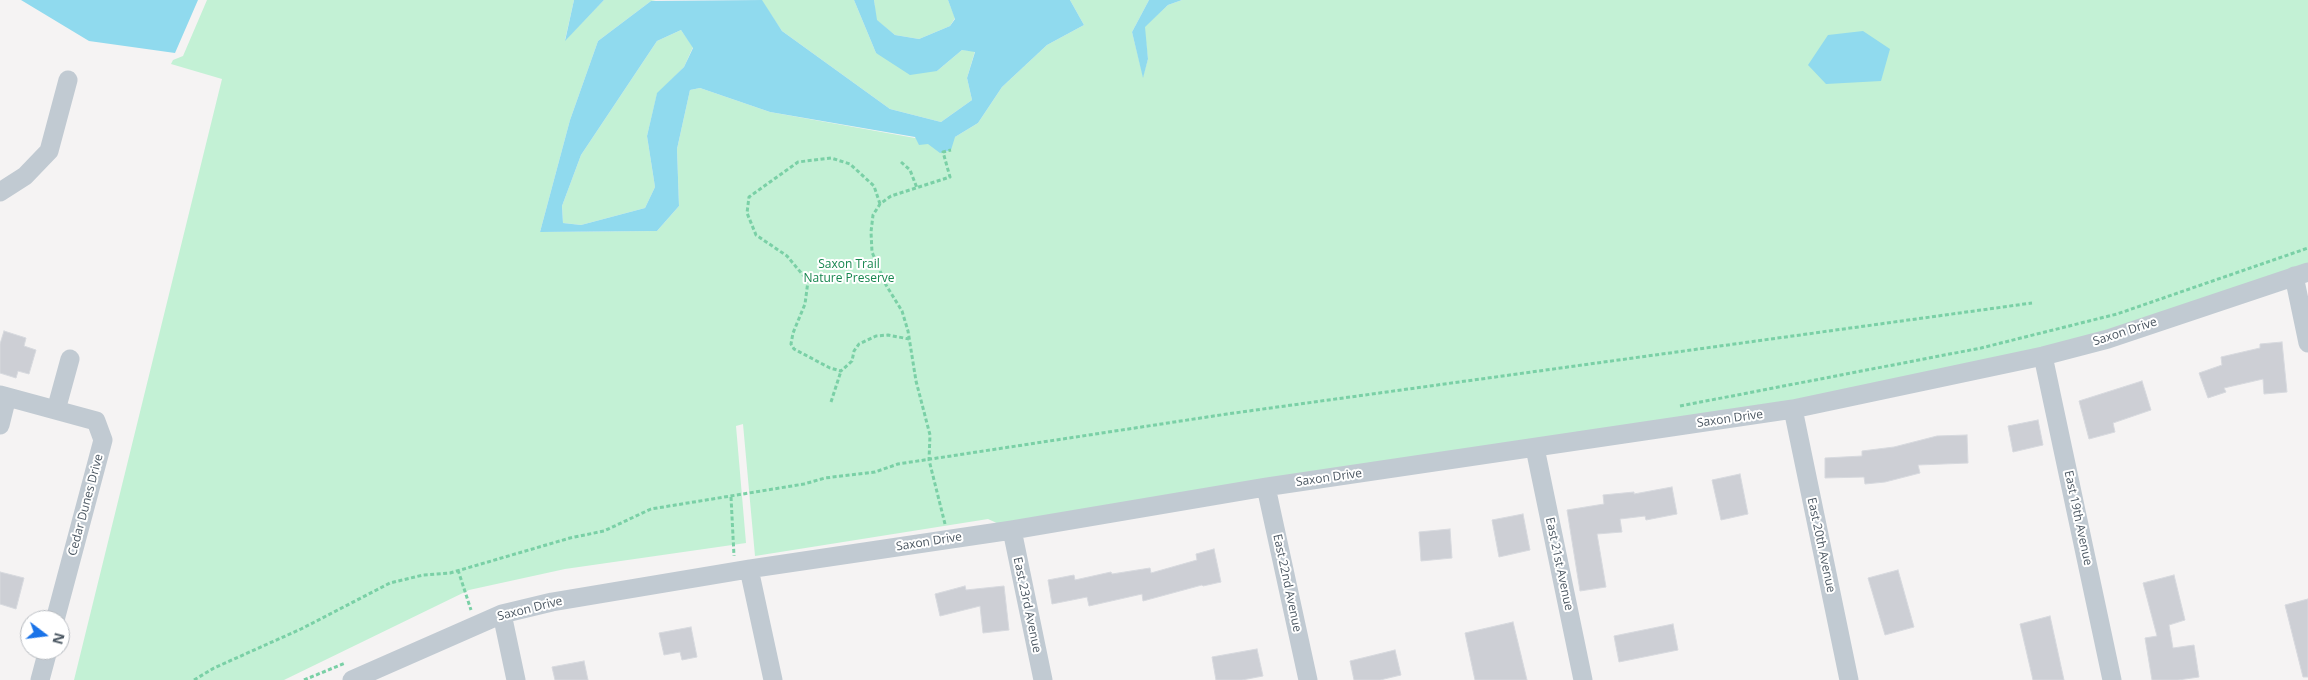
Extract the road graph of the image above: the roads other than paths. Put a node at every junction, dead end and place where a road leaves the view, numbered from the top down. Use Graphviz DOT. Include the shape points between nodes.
graph roads {
  1 [pos="68,80"];
  2 [pos="0,191"];
  3 [pos="2301,274"];
  4 [pos="2308,343"];
  5 [pos="2043,356"];
  6 [pos="70,358"];
  7 [pos="4,396"];
  8 [pos="1793,409"];
  9 [pos="56,410"];
  10 [pos="0,425"];
  11 [pos="1535,448"];
  12 [pos="1266,487"];
  13 [pos="1012,530"];
  14 [pos="749,569"];
  15 [pos="59,610"];
  16 [pos="502,614"];
  17 [pos="45,660"];
  18 [pos="40,680"];
  19 [pos="352,680"];
  20 [pos="516,680"];
  21 [pos="773,680"];
  22 [pos="1043,680"];
  23 [pos="1308,680"];
  24 [pos="1583,680"];
  25 [pos="1849,680"];
  26 [pos="2112,680"];
  1 -- 2 [label="street" via="49,151 25,176"];
  3 -- 4 [label="street"];
  3 -- 5 [label="street, Saxon Drive" via="2108,339"];
  5 -- 8 [label="street, Saxon Drive"];
  5 -- 26 [label="street, East 19th Avenue"];
  6 -- 9 [label="street"];
  7 -- 9 [label="street, Cedar Dunes Drive"];
  7 -- 10 [label="street, Cedar Dunes Drive"];
  8 -- 11 [label="street, Saxon Drive"];
  8 -- 25 [label="street, East 20th Avenue"];
  9 -- 15 [label="street, Cedar Dunes Drive" via="96,421 103,440"];
  11 -- 12 [label="street, Saxon Drive"];
  11 -- 24 [label="street, East 21st Avenue"];
  12 -- 13 [label="street, Saxon Drive"];
  12 -- 23 [label="street, East 22nd Avenue"];
  13 -- 14 [label="street, Saxon Drive"];
  13 -- 22 [label="street, East 23rd Avenue"];
  14 -- 16 [label="street, Saxon Drive" via="552,602"];
  14 -- 21 [label="street"];
  16 -- 19 [label="street, Saxon Drive"];
  16 -- 20 [label="street"];
  17 -- 18 [label="street"];
}
